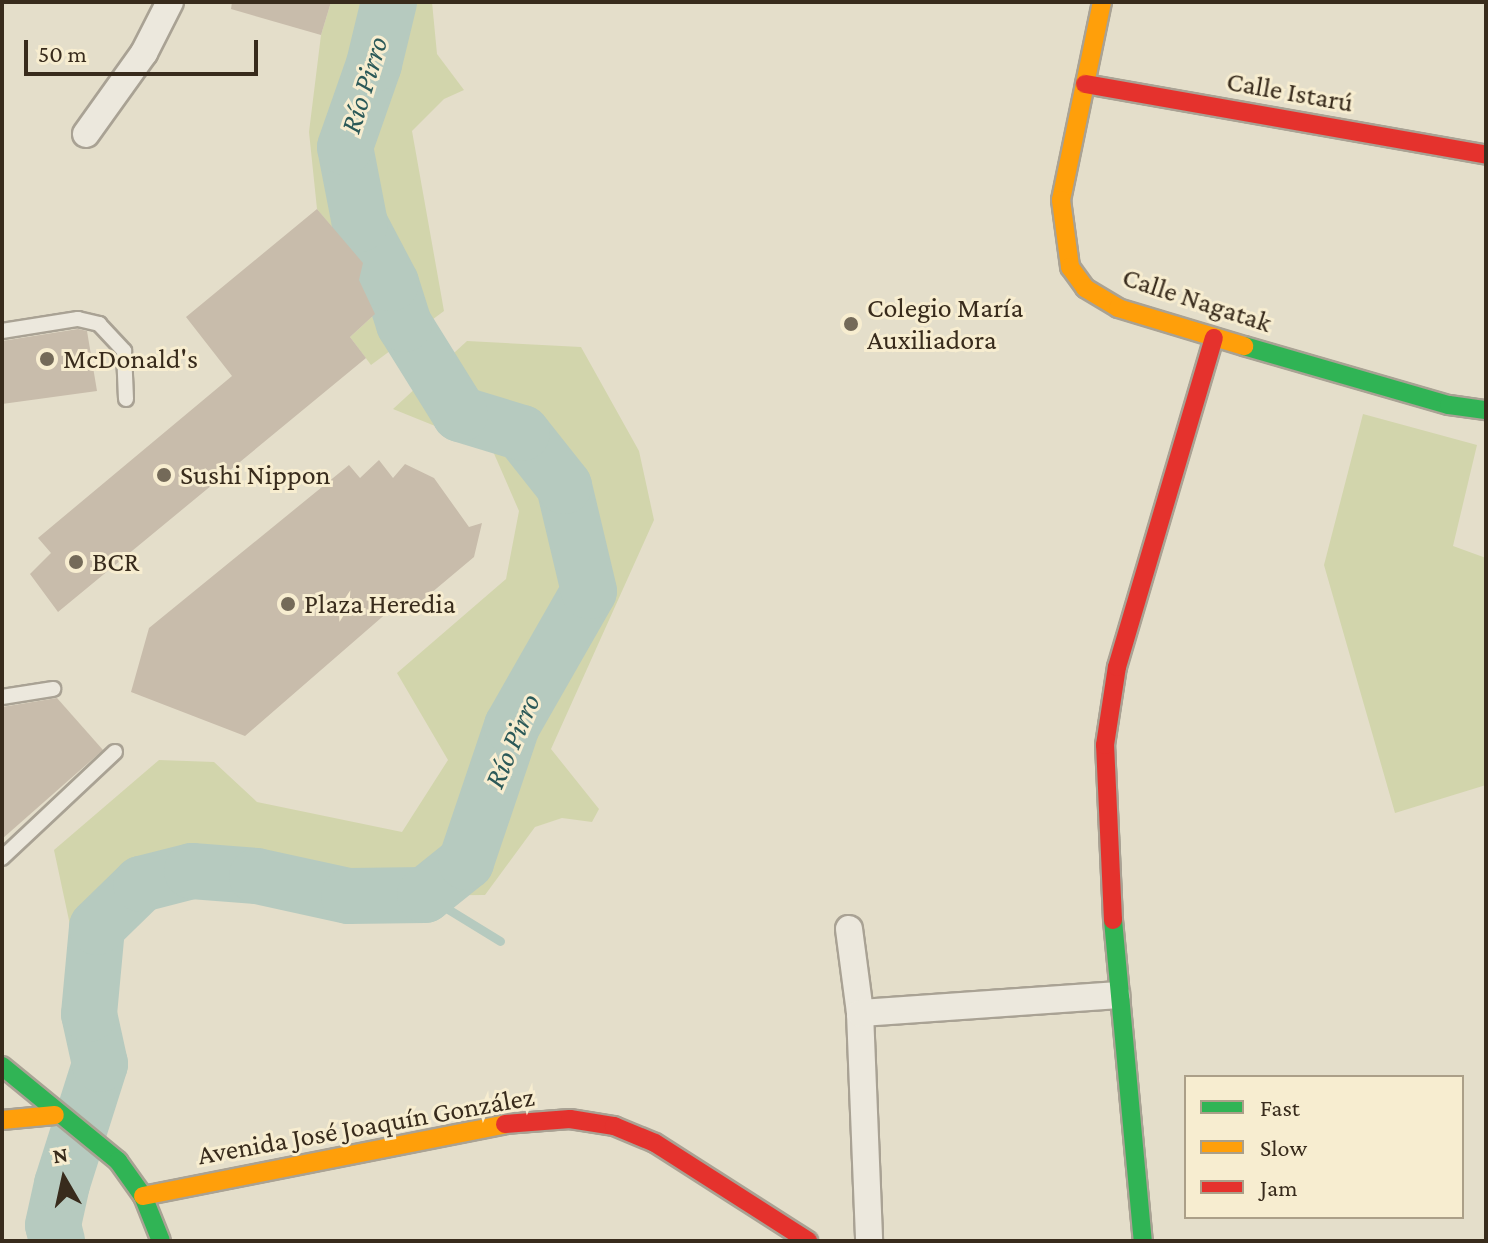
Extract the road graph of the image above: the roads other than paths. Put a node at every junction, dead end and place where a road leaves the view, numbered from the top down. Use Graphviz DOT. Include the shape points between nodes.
graph roads {
  1 [pos="170,2"];
  2 [pos="1102,2"];
  3 [pos="1085,84"];
  4 [pos="86,134"];
  5 [pos="1486,155"];
  6 [pos="2,331"];
  7 [pos="1214,338"];
  8 [pos="126,399"];
  9 [pos="1486,410"];
  10 [pos="53,689"];
  11 [pos="2,697"];
  12 [pos="115,752"];
  13 [pos="2,858"];
  14 [pos="849,929"];
  15 [pos="1116,995"];
  16 [pos="860,1013"];
  17 [pos="2,1066"];
  18 [pos="59,1118"];
  19 [pos="2,1120"];
  20 [pos="143,1196"];
  21 [pos="161,1241"];
  22 [pos="808,1241"];
  23 [pos="869,1241"];
  24 [pos="1143,1241"];
  1 -- 4 [label="street" via="144,53"];
  2 -- 3 [label="street, Calle Nagatak"];
  3 -- 5 [label="street, Calle Istarú"];
  3 -- 7 [label="street, Calle Nagatak" via="1061,200 1070,267 1085,288 1118,308"];
  6 -- 8 [label="lane" via="78,319 99,324 124,351"];
  7 -- 9 [label="street, Calle Nagatak" via="1449,405"];
  7 -- 15 [label="street" via="1117,667 1105,745"];
  10 -- 11 [label="lane"];
  12 -- 13 [label="lane"];
  14 -- 16 [label="street"];
  15 -- 16 [label="street"];
  15 -- 24 [label="street"];
  16 -- 23 [label="street"];
  17 -- 18 [label="street"];
  18 -- 19 [label="street"];
  18 -- 20 [label="street" via="118,1161"];
  20 -- 21 [label="street"];
  20 -- 22 [label="street, Avenida José Joaquín González" via="517,1122 570,1119 614,1126 655,1143"];
}
